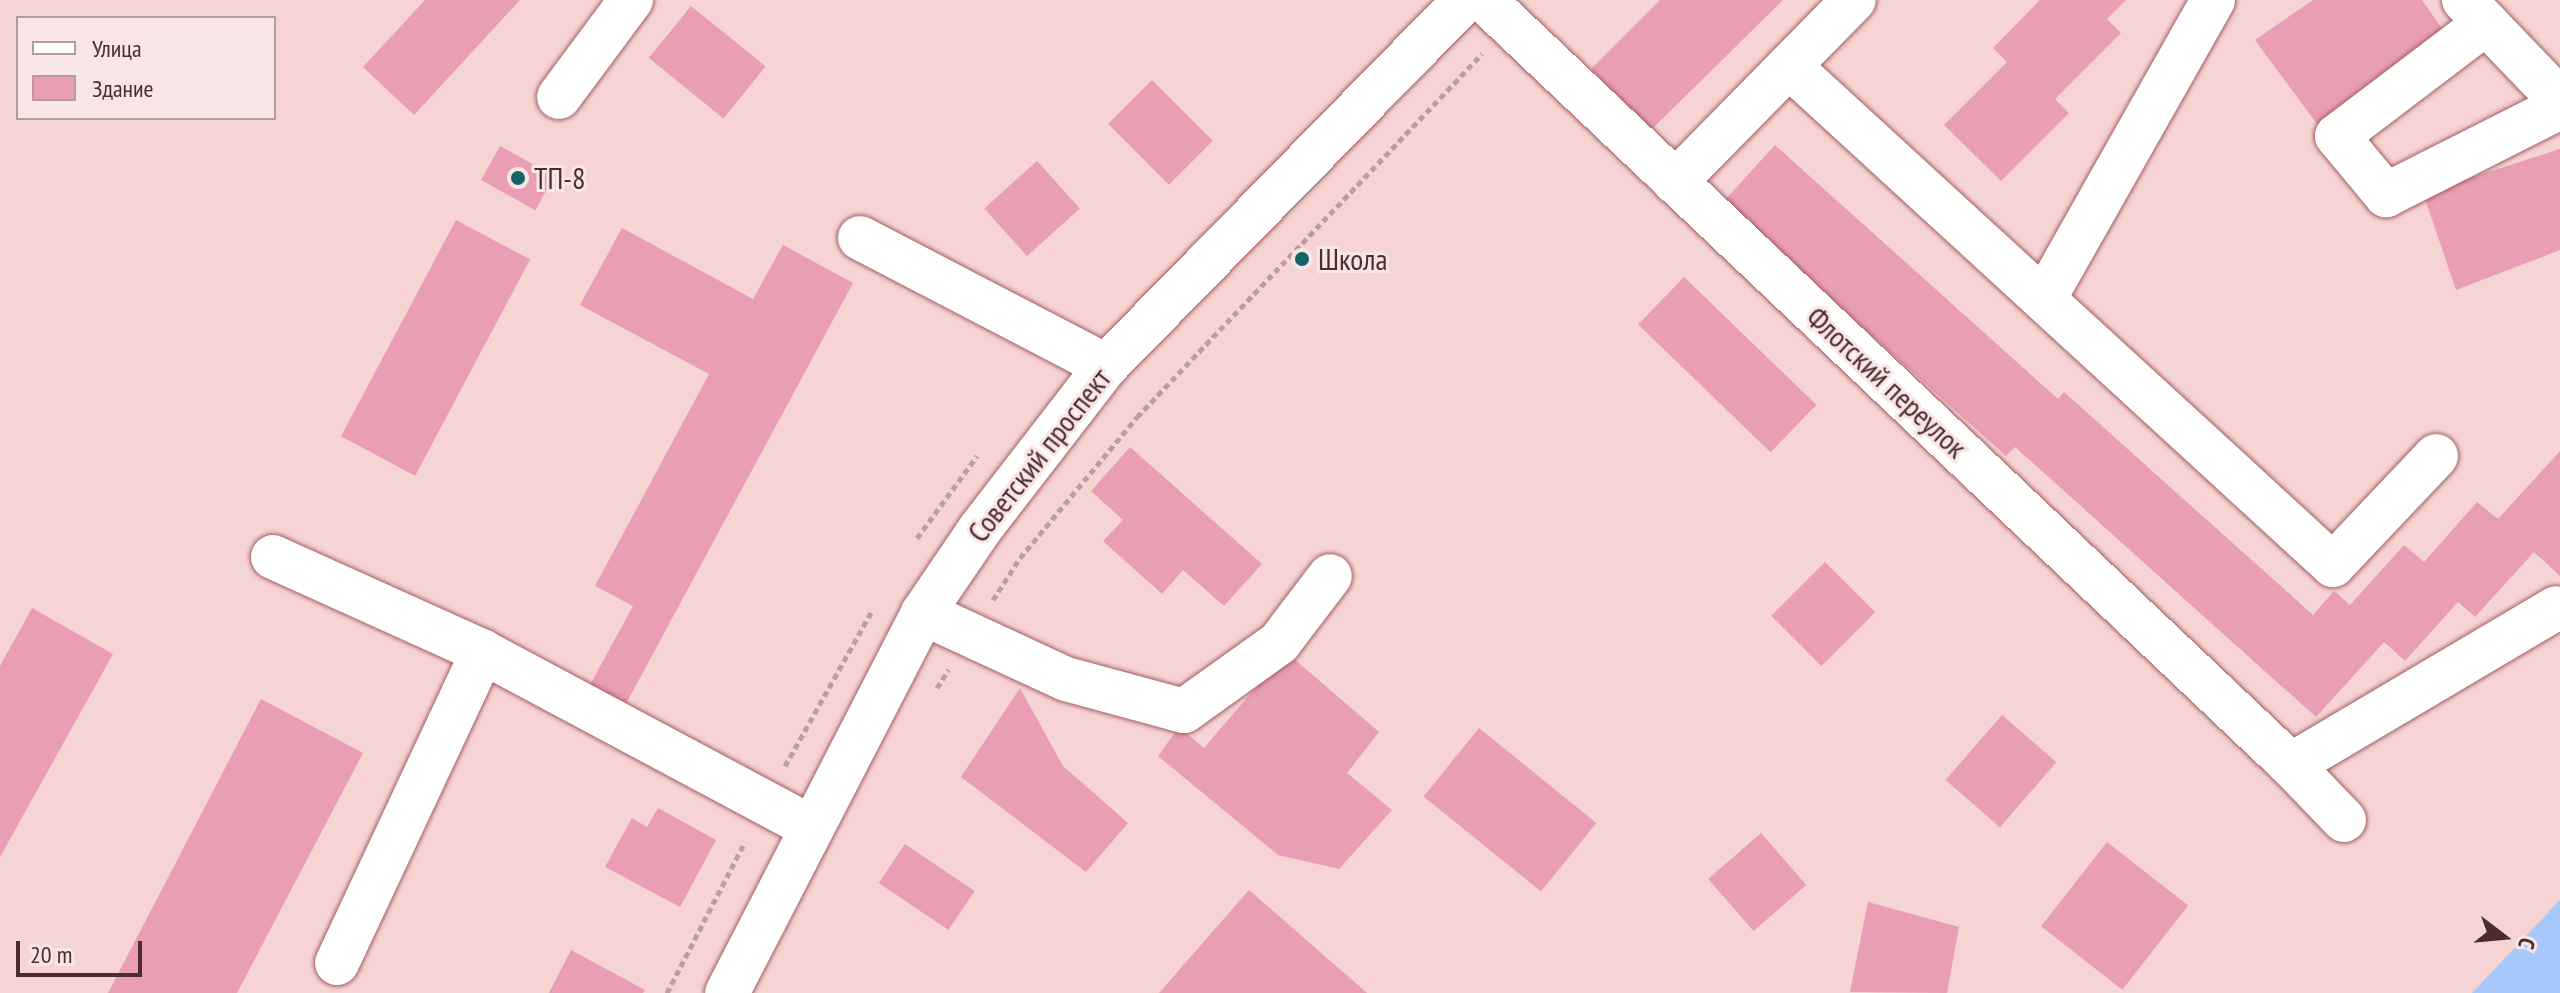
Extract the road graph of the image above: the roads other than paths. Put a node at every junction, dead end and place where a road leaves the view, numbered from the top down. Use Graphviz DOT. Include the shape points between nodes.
graph roads {
  1 [pos="631,0"];
  2 [pos="1465,0"];
  3 [pos="1854,0"];
  4 [pos="2213,0"];
  5 [pos="1497,12"];
  6 [pos="2475,12"];
  7 [pos="1789,66"];
  8 [pos="559,97"];
  9 [pos="2560,100"];
  10 [pos="2560,107"];
  11 [pos="1675,182"];
  12 [pos="860,238"];
  13 [pos="2044,299"];
  14 [pos="1106,366"];
  15 [pos="2436,456"];
  16 [pos="273,557"];
  17 [pos="1330,576"];
  18 [pos="2556,608"];
  19 [pos="923,613"];
  20 [pos="483,652"];
  21 [pos="2291,765"];
  22 [pos="2344,820"];
  23 [pos="812,828"];
  24 [pos="337,963"];
  25 [pos="727,993"];
  1 -- 8 [label="street"];
  2 -- 14 [label="street, Советский проспект"];
  3 -- 7 [label="street"];
  4 -- 13 [label="street"];
  5 -- 11 [label="street, Флотский переулок"];
  6 -- 9 [label="street"];
  6 -- 10 [label="street" via="2337,136 2386,195"];
  7 -- 11 [label="street"];
  7 -- 13 [label="street"];
  11 -- 21 [label="street, Флотский переулок"];
  12 -- 14 [label="street"];
  13 -- 15 [label="street" via="2333,565"];
  14 -- 19 [label="street, Советский проспект" via="980,529"];
  16 -- 20 [label="street"];
  17 -- 19 [label="street" via="1279,643 1184,711 1066,679"];
  18 -- 21 [label="street"];
  19 -- 23 [label="street, Советский проспект"];
  20 -- 23 [label="street"];
  20 -- 24 [label="street"];
  21 -- 22 [label="street, Флотский переулок"];
  23 -- 25 [label="street, Советский проспект"];
}
